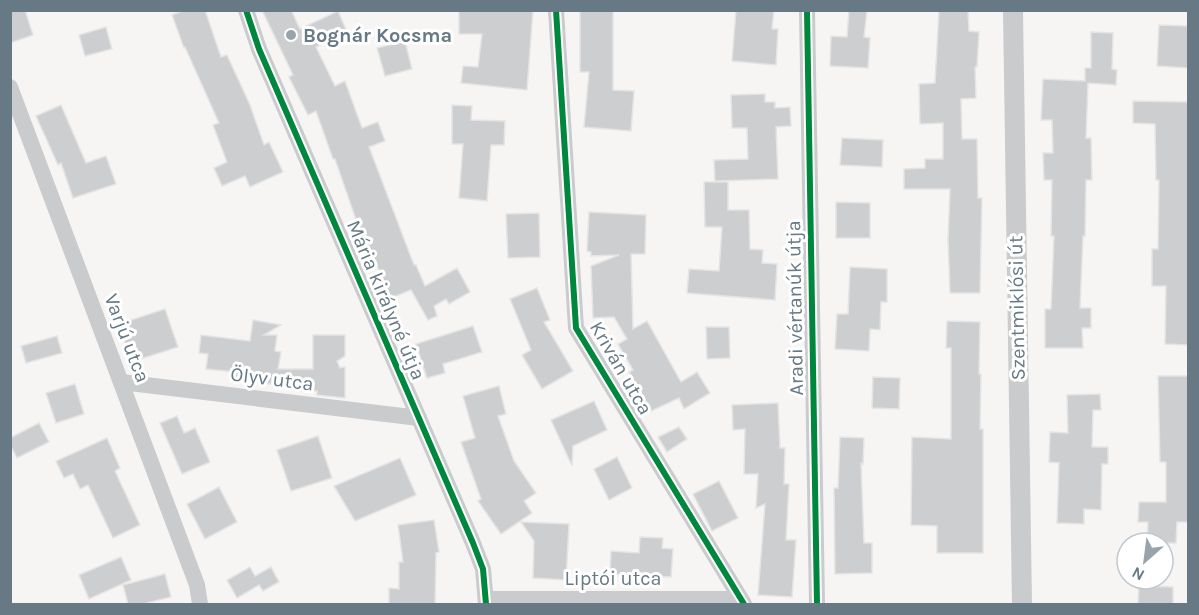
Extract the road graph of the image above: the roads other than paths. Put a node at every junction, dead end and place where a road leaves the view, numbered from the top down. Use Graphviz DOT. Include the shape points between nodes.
graph roads {
  1 [pos="246,10"];
  2 [pos="556,10"];
  3 [pos="807,10"];
  4 [pos="1013,10"];
  5 [pos="10,87"];
  6 [pos="121,382"];
  7 [pos="419,418"];
  8 [pos="486,602"];
  9 [pos="641,602"];
  10 [pos="742,602"];
  11 [pos="200,604"];
  12 [pos="817,604"];
  13 [pos="1022,604"];
  1 -- 7 [label="street, Mária királyné útja" via="259,49"];
  2 -- 10 [label="street, Kriván utca" via="576,328"];
  3 -- 12 [label="street, Aradi vértanúk útja"];
  4 -- 13 [label="street, Szentmiklósi út"];
  5 -- 6 [label="street, Varjú utca"];
  6 -- 7 [label="street, Ölyv utca"];
  6 -- 11 [label="street, Varjú utca" via="197,585"];
  7 -- 8 [label="street, Mária királyné útja" via="483,569"];
  8 -- 9 [label="street, Liptói utca"];
  9 -- 10 [label="street, Liptói utca"];
}
